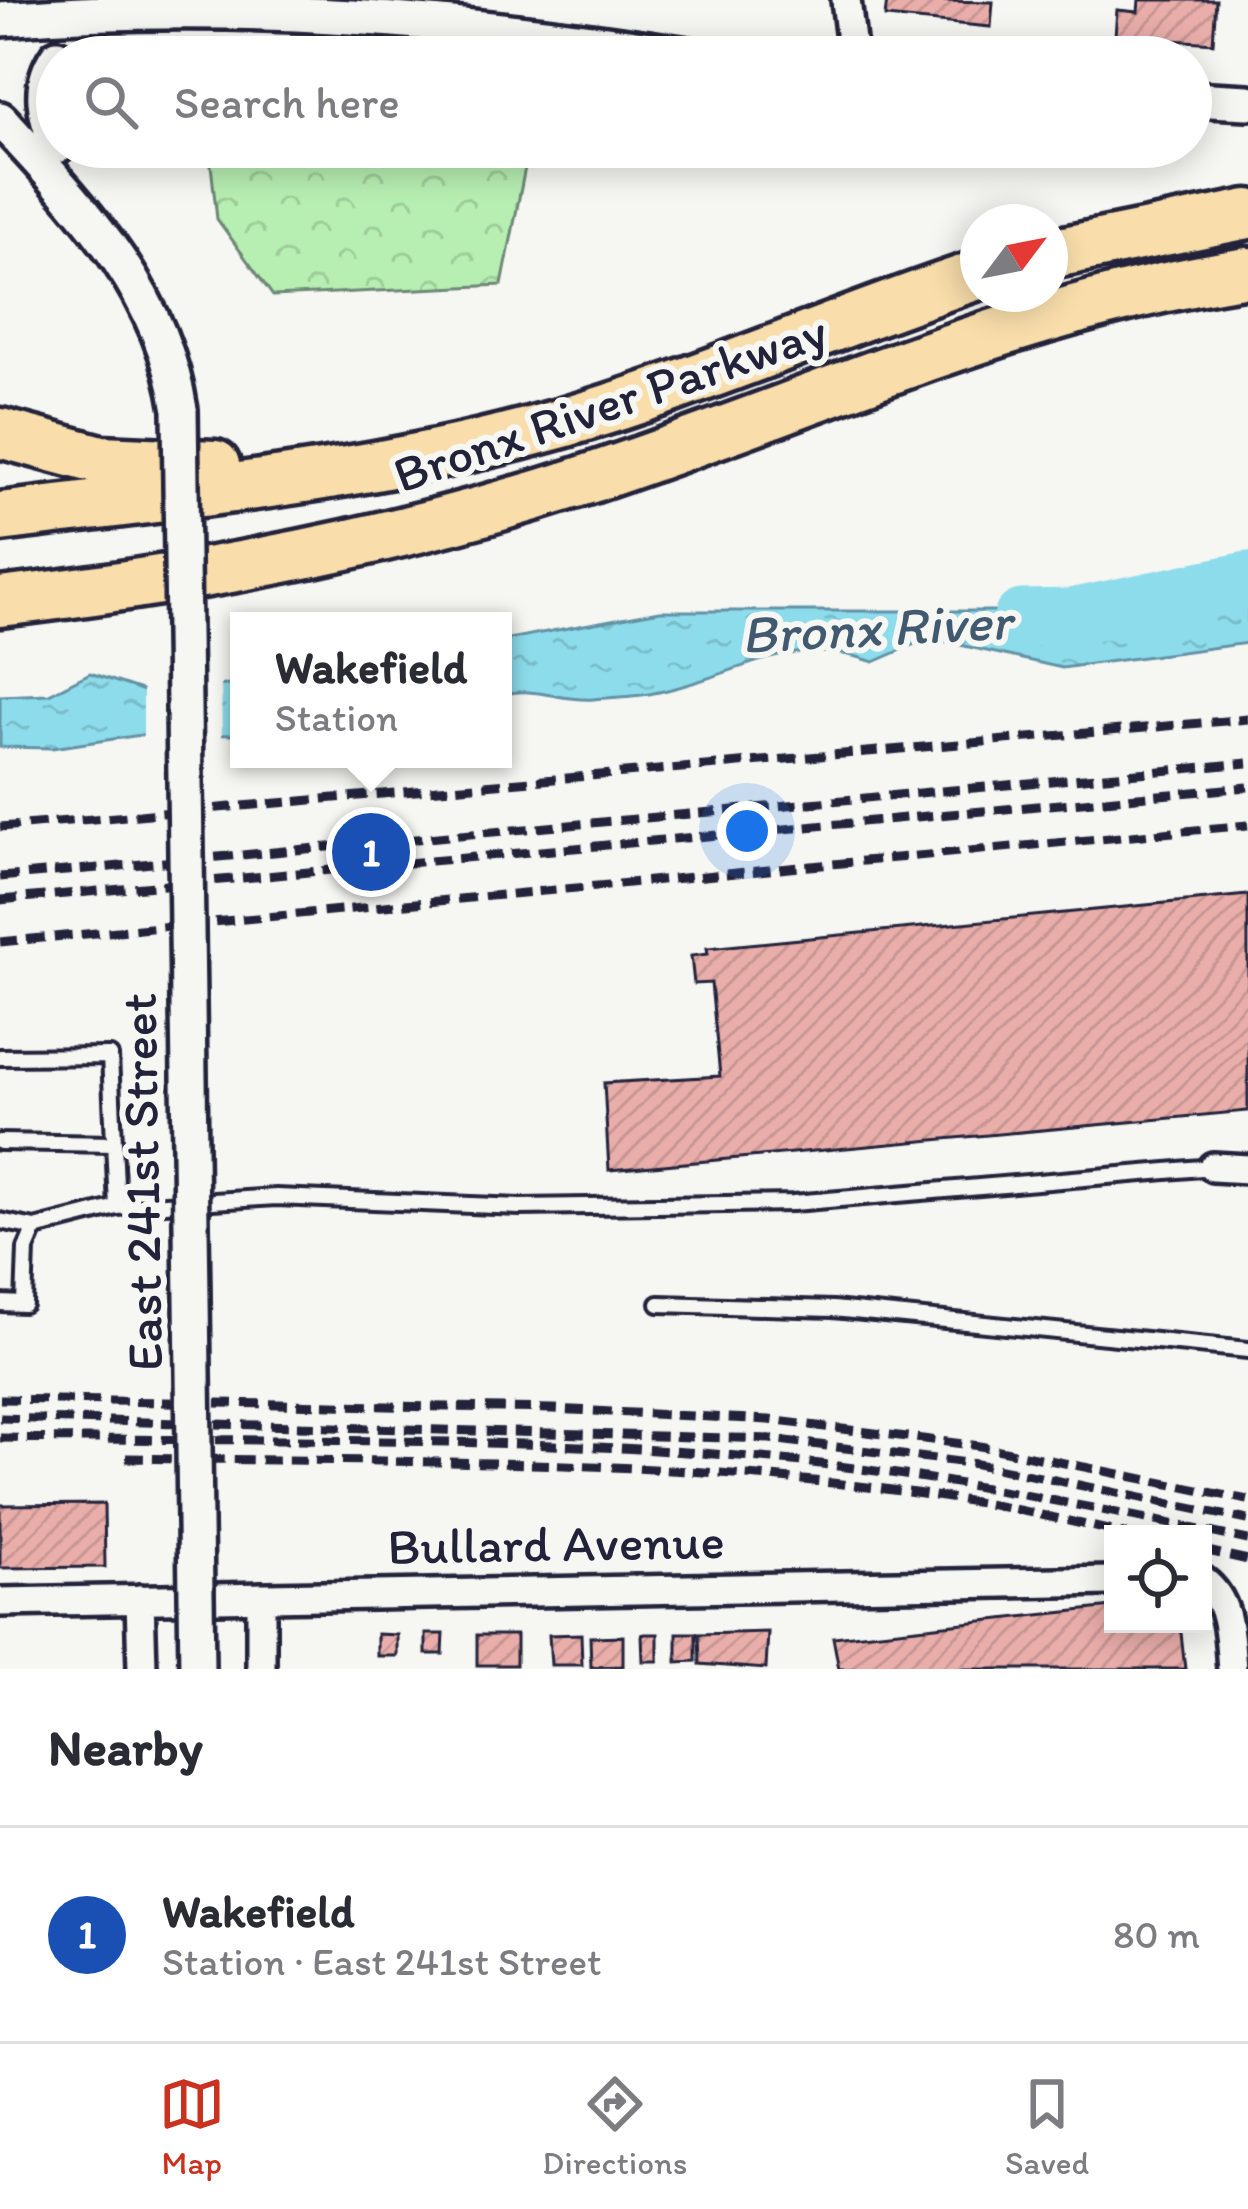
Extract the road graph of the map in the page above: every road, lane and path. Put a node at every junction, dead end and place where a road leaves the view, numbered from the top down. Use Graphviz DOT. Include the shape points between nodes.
graph roads {
  1 [pos="846,0"];
  2 [pos="15,12"];
  3 [pos="116,13"];
  4 [pos="71,36"];
  5 [pos="567,36"];
  6 [pos="851,36"];
  7 [pos="1212,100"];
  8 [pos="1248,102"];
  9 [pos="0,119"];
  10 [pos="36,160"];
  11 [pos="43,168"];
  12 [pos="68,168"];
  13 [pos="1248,214"];
  14 [pos="109,244"];
  15 [pos="1068,250"];
  16 [pos="1248,272"];
  17 [pos="960,281"];
  18 [pos="0,433"];
  19 [pos="364,469"];
  20 [pos="0,517"];
  21 [pos="0,602"];
  22 [pos="0,1057"];
  23 [pos="0,1142"];
  24 [pos="114,1144"];
  25 [pos="1213,1168"];
  26 [pos="1248,1169"];
  27 [pos="117,1207"];
  28 [pos="0,1221"];
  29 [pos="35,1228"];
  30 [pos="0,1303"];
  31 [pos="659,1304"];
  32 [pos="1248,1350"];
  33 [pos="1104,1581"];
  34 [pos="1212,1589"];
  35 [pos="261,1597"];
  36 [pos="140,1599"];
  37 [pos="0,1602"];
  38 [pos="142,1669"];
  39 [pos="197,1669"];
  40 [pos="262,1669"];
  41 [pos="1232,1669"];
  1 -- 6 [label="street"];
  2 -- 3 [label="street"];
  3 -- 4 [label="street"];
  3 -- 5 [label="street" via="290,6"];
  7 -- 8 [label="street"];
  9 -- 10 [label="street"];
  11 -- 14 [label="street"];
  12 -- 14 [label="street"];
  13 -- 15 [label="highway"];
  14 -- 39 [label="street, East 241st Street, bridge" via="160,330 180,410"];
  16 -- 21 [label="highway, Bronx River Parkway" via="1018,324 631,465 406,532 200,574"];
  17 -- 19 [label="highway, Bronx River Parkway" via="611,408"];
  18 -- 19 [label="highway" via="101,460"];
  19 -- 20 [label="highway, Bronx River Parkway"];
  22 -- 24 [label="lane" via="110,1056"];
  23 -- 24 [label="lane"];
  24 -- 27 [label="lane"];
  25 -- 26 [label="street"];
  25 -- 27 [label="lane" via="794,1203 520,1208 276,1196"];
  27 -- 29 [label="lane"];
  28 -- 29 [label="lane"];
  29 -- 30 [label="lane" via="24,1304"];
  31 -- 32 [label="lane" via="832,1309"];
  33 -- 35 [label="street, Bullard Avenue"];
  34 -- 41 [label="street" via="1227,1615"];
  35 -- 36 [label="street, Bullard Avenue"];
  35 -- 40 [label="street"];
  36 -- 37 [label="street, Bullard Avenue"];
  36 -- 38 [label="street"];
}
